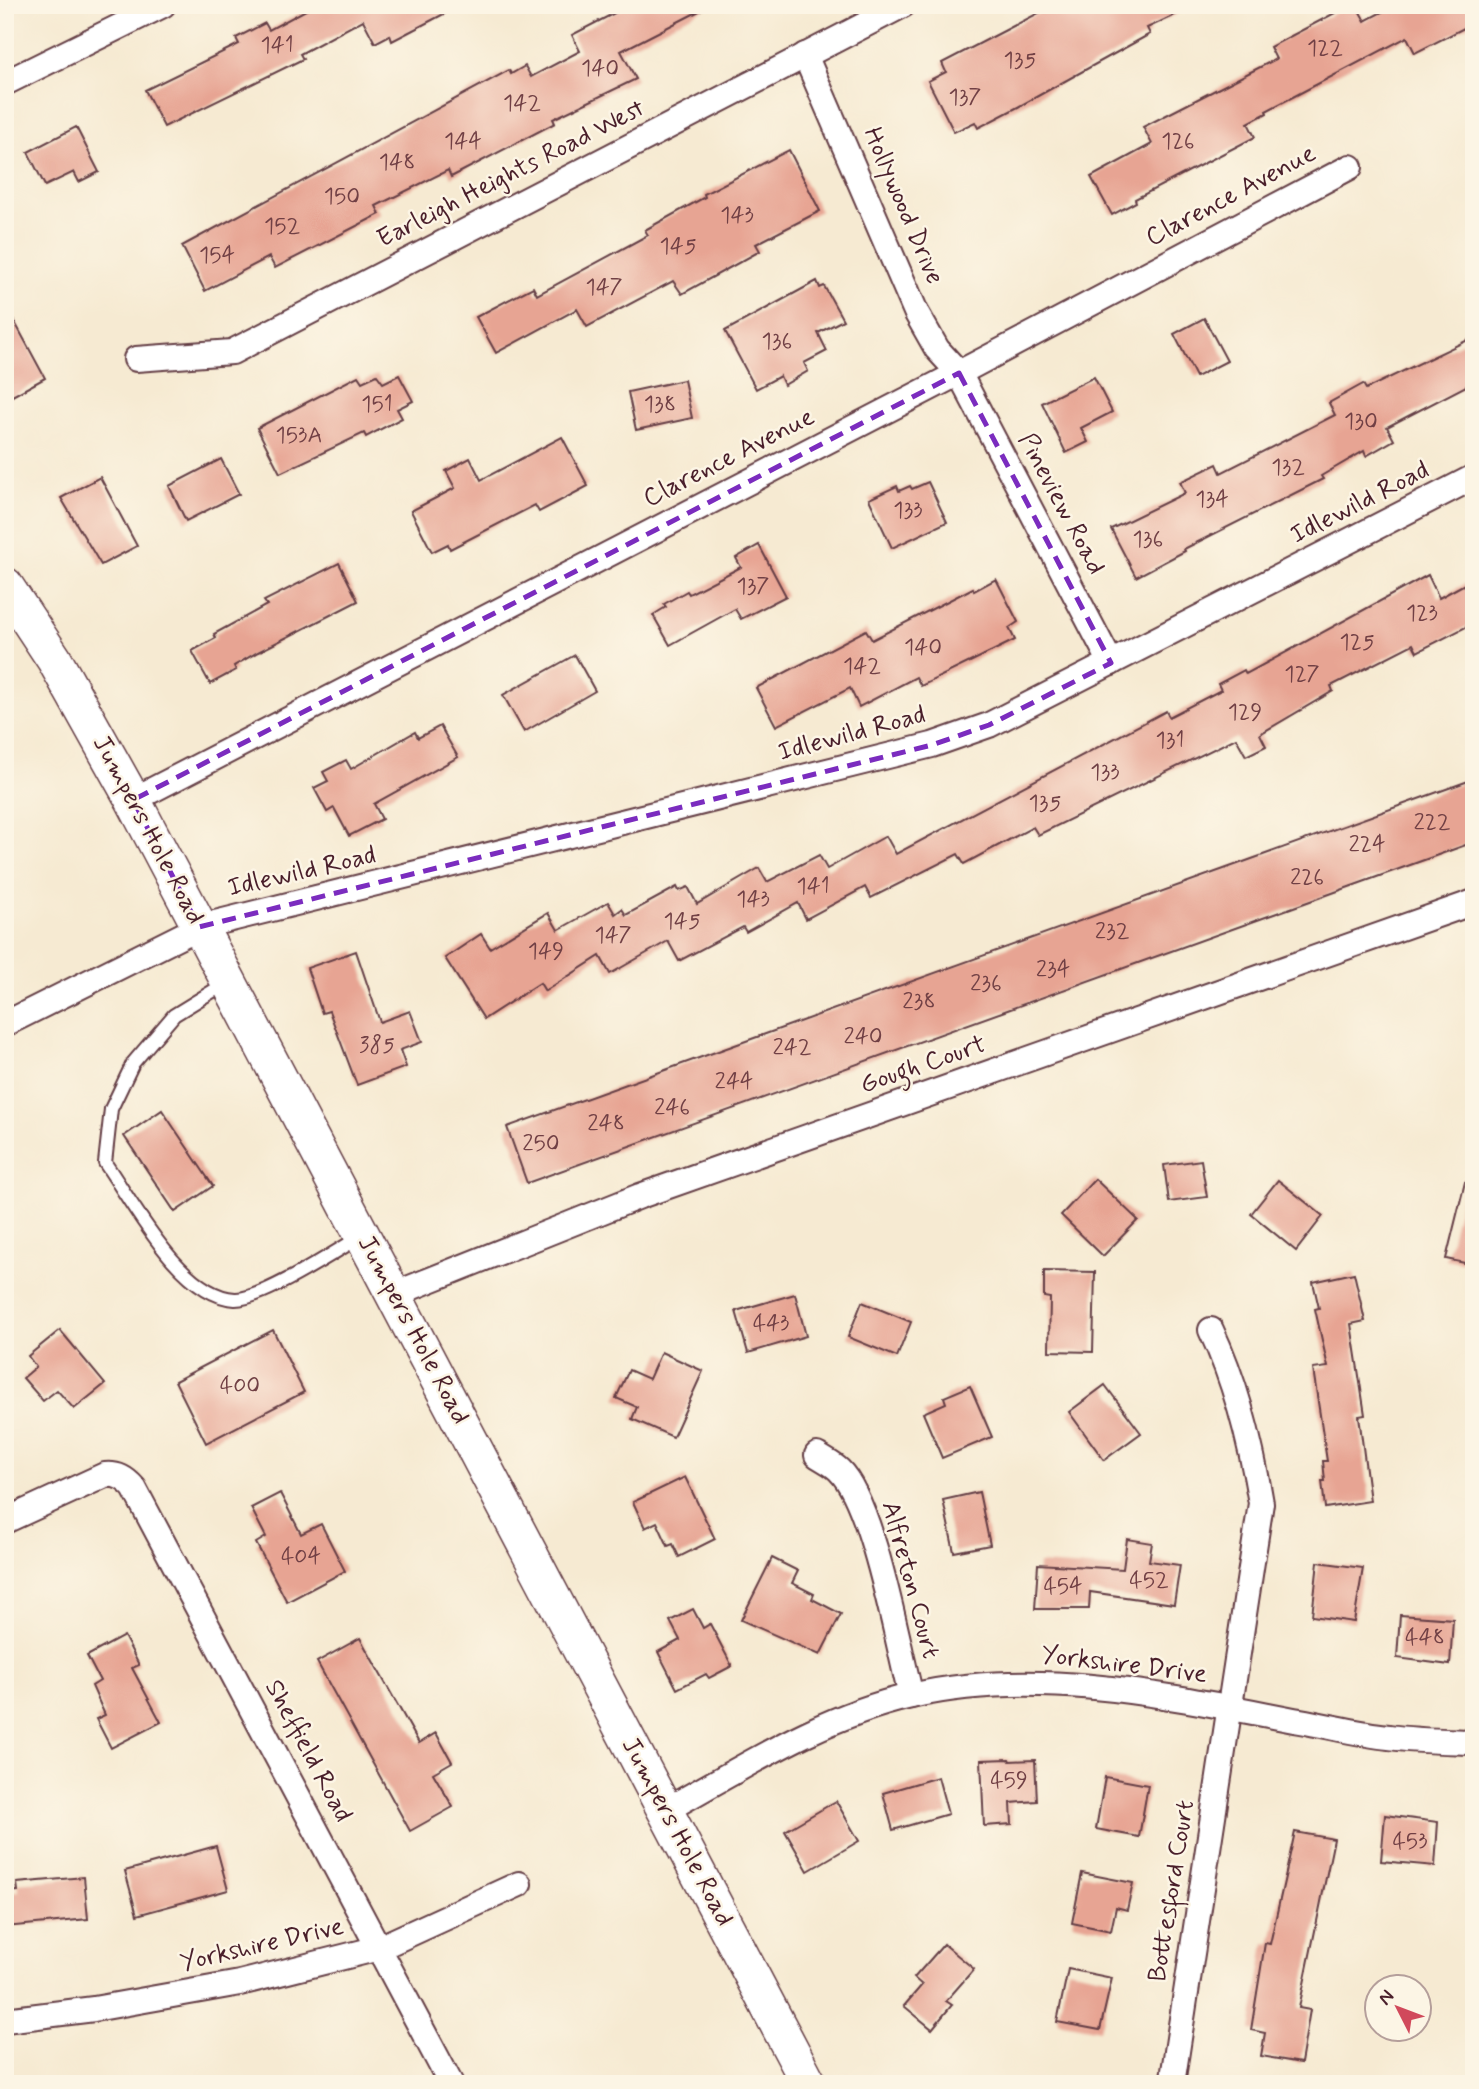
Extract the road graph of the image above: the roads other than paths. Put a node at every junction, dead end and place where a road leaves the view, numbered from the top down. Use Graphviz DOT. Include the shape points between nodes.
graph roads {
  1 [pos="163,5"];
  2 [pos="903,5"];
  3 [pos="805,55"];
  4 [pos="5,83"];
  5 [pos="1350,167"];
  6 [pos="136,359"];
  7 [pos="959,373"];
  8 [pos="1474,477"];
  9 [pos="5,585"];
  10 [pos="1111,663"];
  11 [pos="133,800"];
  12 [pos="1474,902"];
  13 [pos="199,927"];
  14 [pos="228,982"];
  15 [pos="5,1024"];
  16 [pos="363,1235"];
  17 [pos="395,1294"];
  18 [pos="1211,1330"];
  19 [pos="817,1455"];
  20 [pos="5,1521"];
  21 [pos="911,1696"];
  22 [pos="1231,1708"];
  23 [pos="1474,1742"];
  24 [pos="666,1810"];
  25 [pos="519,1884"];
  26 [pos="379,1948"];
  27 [pos="5,2020"];
  28 [pos="451,2084"];
  29 [pos="808,2084"];
  30 [pos="1171,2084"];
  1 -- 4 [label="street"];
  2 -- 3 [label="street, Earleigh Heights Road West"];
  3 -- 6 [label="street, Earleigh Heights Road West" via="232,352"];
  3 -- 7 [label="street, Hollywood Drive" via="916,312 937,349"];
  5 -- 7 [label="street, Clarence Avenue"];
  7 -- 10 [label="street, Pineview Road"];
  7 -- 11 [label="street, Clarence Avenue"];
  8 -- 10 [label="street, Idlewild Road"];
  9 -- 11 [label="main road, Jumpers Hole Road" via="54,659"];
  10 -- 13 [label="street, Idlewild Road" via="989,725 932,745"];
  11 -- 13 [label="main road, Jumpers Hole Road"];
  12 -- 17 [label="street, Gough Court" via="639,1196"];
  13 -- 14 [label="main road, Jumpers Hole Road"];
  13 -- 15 [label="street, Idlewild Road"];
  14 -- 16 [label="main road, Jumpers Hole Road"];
  14 -- 16 [label="lane" via="174,1015 133,1063 111,1109 105,1163 173,1259 200,1287 236,1299 288,1280"];
  16 -- 17 [label="main road, Jumpers Hole Road"];
  17 -- 24 [label="main road, Jumpers Hole Road"];
  18 -- 22 [label="street, Bottesford Court" via="1227,1365 1251,1446 1261,1503"];
  19 -- 21 [label="street, Alfreton Court" via="840,1471 870,1531"];
  20 -- 26 [label="street, Sheffield Road" via="93,1478 116,1475 134,1488"];
  21 -- 22 [label="street, Yorkshire Drive" via="985,1684 1060,1684"];
  21 -- 24 [label="street, Yorkshire Drive" via="849,1715 790,1742"];
  22 -- 23 [label="street, Yorkshire Drive" via="1389,1737"];
  22 -- 30 [label="street, Bottesford Court"];
  24 -- 29 [label="main road, Jumpers Hole Road"];
  25 -- 26 [label="street, Yorkshire Drive"];
  26 -- 27 [label="street, Yorkshire Drive" via="240,1983"];
  26 -- 28 [label="street, Sheffield Road"];
}
